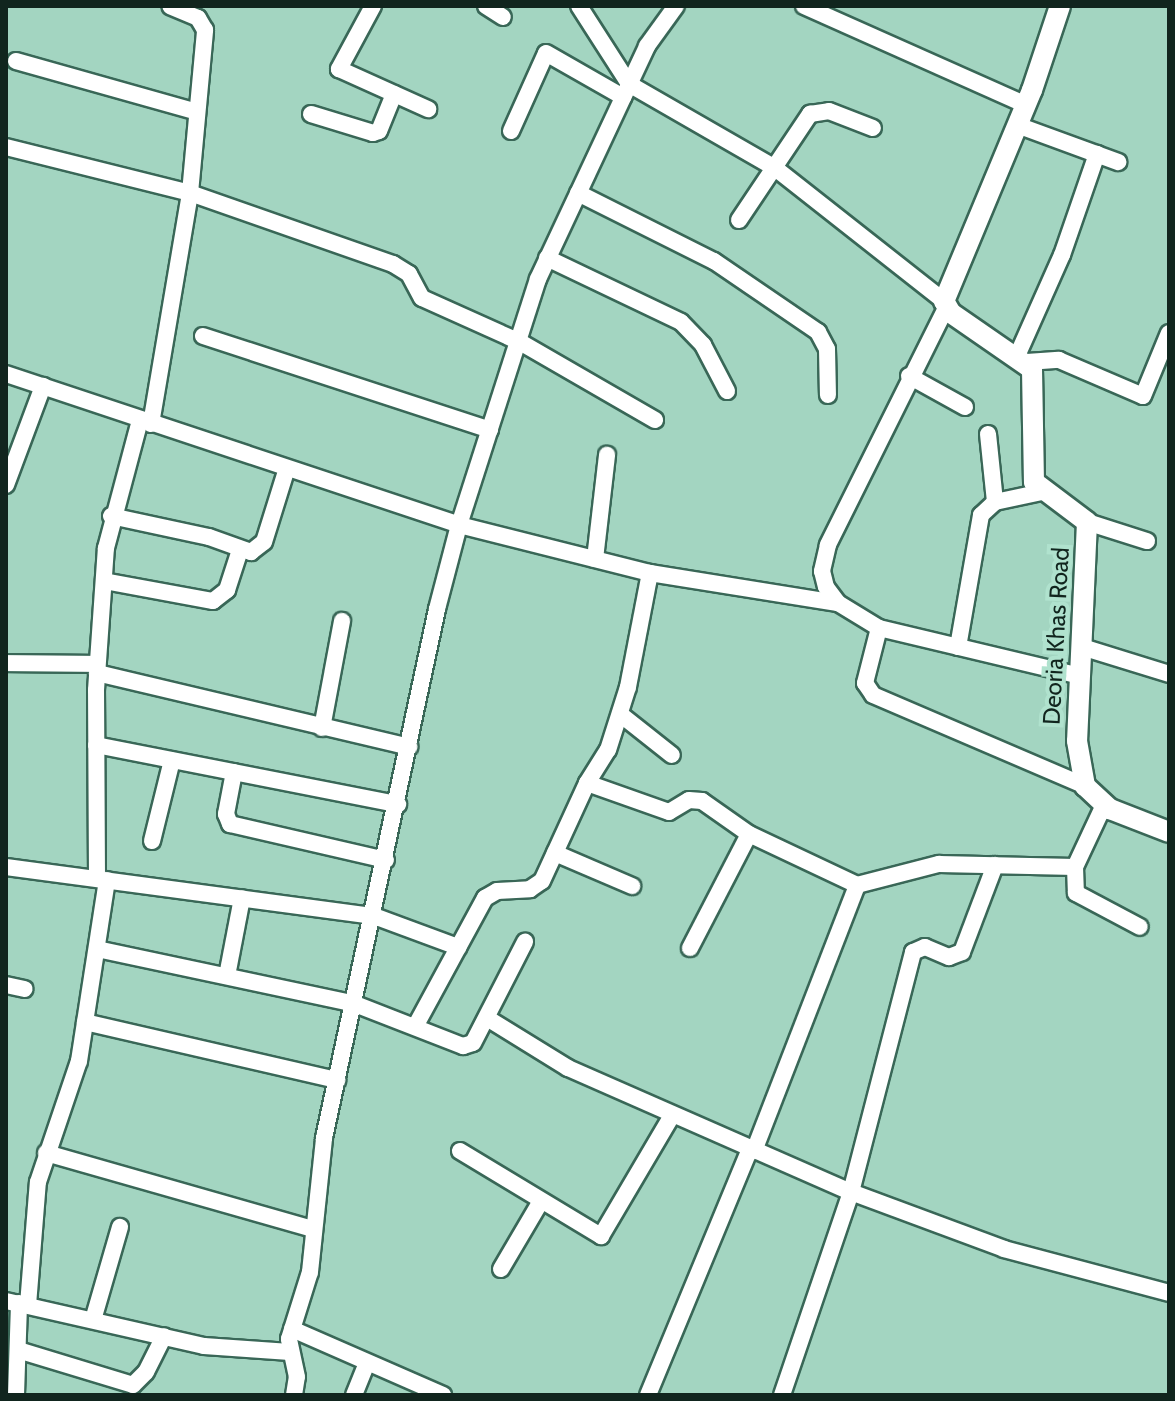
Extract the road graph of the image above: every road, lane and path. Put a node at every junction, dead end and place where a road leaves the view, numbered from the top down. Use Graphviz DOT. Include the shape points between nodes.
graph roads {
  1 [pos="170,6"];
  2 [pos="373,6"];
  3 [pos="486,6"];
  4 [pos="579,6"];
  5 [pos="676,6"];
  6 [pos="804,6"];
  7 [pos="1060,6"];
  8 [pos="503,17"];
  9 [pos="16,61"];
  10 [pos="626,90"];
  11 [pos="394,94"];
  12 [pos="1026,105"];
  13 [pos="428,109"];
  14 [pos="197,112"];
  15 [pos="311,114"];
  16 [pos="1017,125"];
  17 [pos="873,128"];
  18 [pos="511,131"];
  19 [pos="6,147"];
  20 [pos="1097,154"];
  21 [pos="1118,162"];
  22 [pos="775,168"];
  23 [pos="190,193"];
  24 [pos="578,193"];
  25 [pos="739,220"];
  26 [pos="547,258"];
  27 [pos="945,304"];
  28 [pos="1169,333"];
  29 [pos="203,336"];
  30 [pos="520,342"];
  31 [pos="1022,359"];
  32 [pos="6,374"];
  33 [pos="909,376"];
  34 [pos="43,386"];
  35 [pos="727,391"];
  36 [pos="828,395"];
  37 [pos="965,407"];
  38 [pos="655,420"];
  39 [pos="146,422"];
  40 [pos="490,430"];
  41 [pos="988,434"];
  42 [pos="607,455"];
  43 [pos="287,468"];
  44 [pos="6,485"];
  45 [pos="1042,492"];
  46 [pos="995,502"];
  47 [pos="111,516"];
  48 [pos="1087,522"];
  49 [pos="459,525"];
  50 [pos="1147,541"];
  51 [pos="240,550"];
  52 [pos="595,559"];
  53 [pos="650,573"];
  54 [pos="104,581"];
  55 [pos="838,603"];
  56 [pos="342,621"];
  57 [pos="879,628"];
  58 [pos="958,647"];
  59 [pos="1082,647"];
  60 [pos="6,663"];
  61 [pos="97,669"];
  62 [pos="1169,674"];
  63 [pos="1080,676"];
  64 [pos="620,714"];
  65 [pos="322,728"];
  66 [pos="96,745"];
  67 [pos="409,747"];
  68 [pos="672,755"];
  69 [pos="172,760"];
  70 [pos="234,772"];
  71 [pos="587,783"];
  72 [pos="1085,786"];
  73 [pos="398,804"];
  74 [pos="1104,805"];
  75 [pos="1169,832"];
  76 [pos="749,834"];
  77 [pos="152,841"];
  78 [pos="555,853"];
  79 [pos="386,860"];
  80 [pos="995,865"];
  81 [pos="6,867"];
  82 [pos="1075,867"];
  83 [pos="102,879"];
  84 [pos="857,885"];
  85 [pos="632,886"];
  86 [pos="242,898"];
  87 [pos="374,916"];
  88 [pos="1140,927"];
  89 [pos="525,942"];
  90 [pos="458,947"];
  91 [pos="690,948"];
  92 [pos="97,949"];
  93 [pos="227,976"];
  94 [pos="6,985"];
  95 [pos="25,989"];
  96 [pos="355,1004"];
  97 [pos="487,1018"];
  98 [pos="85,1022"];
  99 [pos="416,1025"];
  100 [pos="337,1080"];
  101 [pos="671,1117"];
  102 [pos="752,1150"];
  103 [pos="460,1151"];
  104 [pos="46,1153"];
  105 [pos="851,1192"];
  106 [pos="541,1201"];
  107 [pos="120,1227"];
  108 [pos="313,1229"];
  109 [pos="501,1269"];
  110 [pos="1169,1293"];
  111 [pos="18,1303"];
  112 [pos="93,1320"];
  113 [pos="292,1329"];
  114 [pos="164,1336"];
  115 [pos="18,1350"];
  116 [pos="290,1352"];
  117 [pos="367,1362"];
  118 [pos="132,1390"];
  119 [pos="16,1395"];
  120 [pos="294,1395"];
  121 [pos="354,1395"];
  122 [pos="443,1395"];
  123 [pos="648,1395"];
  124 [pos="782,1395"];
  1 -- 14 [label="street" via="205,25"];
  2 -- 11 [label="street" via="339,69"];
  3 -- 8 [label="street"];
  4 -- 10 [label="street"];
  5 -- 10 [label="street" via="647,46"];
  6 -- 12 [label="street"];
  7 -- 12 [label="street"];
  9 -- 14 [label="street"];
  10 -- 18 [label="street" via="546,53"];
  10 -- 22 [label="street"];
  10 -- 24 [label="street"];
  11 -- 13 [label="street"];
  11 -- 15 [label="street" via="379,131 373,133"];
  12 -- 16 [label="street"];
  14 -- 23 [label="street"];
  16 -- 20 [label="street"];
  16 -- 27 [label="street"];
  17 -- 22 [label="street" via="817,110"];
  19 -- 23 [label="street"];
  20 -- 21 [label="street"];
  20 -- 31 [label="street"];
  22 -- 25 [label="street"];
  22 -- 27 [label="street"];
  23 -- 30 [label="street" via="393,264 409,274 422,298"];
  23 -- 39 [label="street"];
  24 -- 26 [label="street"];
  24 -- 36 [label="street" via="714,261 811,326 827,349"];
  26 -- 30 [label="street"];
  26 -- 35 [label="street" via="681,322 703,345"];
  27 -- 31 [label="street"];
  27 -- 33 [label="street"];
  28 -- 31 [label="street" via="1143,396 1059,360"];
  29 -- 40 [label="street"];
  30 -- 38 [label="street"];
  30 -- 40 [label="street"];
  31 -- 45 [label="street" via="1034,375 1031,473"];
  32 -- 34 [label="street"];
  33 -- 37 [label="street"];
  33 -- 55 [label="street" via="828,545 822,571"];
  34 -- 39 [label="street"];
  34 -- 44 [label="street"];
  39 -- 43 [label="street"];
  39 -- 47 [label="street"];
  40 -- 49 [label="street"];
  41 -- 46 [label="street"];
  42 -- 52 [label="street"];
  43 -- 49 [label="street"];
  43 -- 51 [label="street" via="264,542 251,552"];
  45 -- 46 [label="street"];
  45 -- 48 [label="street, Deoria Khas Road"];
  46 -- 58 [label="street" via="978,523"];
  47 -- 51 [label="street" via="209,537"];
  47 -- 54 [label="street"];
  48 -- 50 [label="street"];
  48 -- 59 [label="street, Deoria Khas Road"];
  49 -- 52 [label="street"];
  49 -- 67 [label="street"];
  51 -- 54 [label="street" via="227,590 213,601"];
  52 -- 53 [label="street"];
  53 -- 55 [label="street"];
  53 -- 64 [label="street"];
  54 -- 61 [label="street"];
  55 -- 57 [label="street"];
  56 -- 65 [label="street"];
  57 -- 58 [label="street"];
  57 -- 72 [label="street" via="865,683 873,695"];
  58 -- 63 [label="street"];
  59 -- 62 [label="street"];
  59 -- 63 [label="street, Deoria Khas Road"];
  60 -- 61 [label="street"];
  61 -- 65 [label="street"];
  61 -- 66 [label="street"];
  63 -- 72 [label="street, Deoria Khas Road" via="1077,741"];
  64 -- 68 [label="street"];
  64 -- 71 [label="street" via="608,750"];
  65 -- 67 [label="street"];
  66 -- 69 [label="street"];
  66 -- 83 [label="street"];
  67 -- 73 [label="street"];
  69 -- 70 [label="street"];
  69 -- 77 [label="street"];
  70 -- 73 [label="street"];
  70 -- 79 [label="street" via="226,814 230,824"];
  71 -- 76 [label="street" via="669,812 695,798"];
  71 -- 78 [label="street"];
  72 -- 74 [label="street"];
  73 -- 79 [label="street"];
  74 -- 75 [label="street"];
  74 -- 82 [label="street"];
  76 -- 84 [label="street"];
  76 -- 91 [label="street"];
  78 -- 85 [label="street"];
  78 -- 90 [label="street" via="537,887 497,891 485,898"];
  79 -- 87 [label="street"];
  80 -- 82 [label="street"];
  80 -- 84 [label="street" via="939,864"];
  80 -- 105 [label="street" via="962,952 949,957 925,947 913,952"];
  81 -- 83 [label="street"];
  82 -- 88 [label="street" via="1076,893"];
  83 -- 86 [label="street"];
  83 -- 92 [label="street"];
  84 -- 102 [label="street"];
  86 -- 87 [label="street"];
  86 -- 93 [label="street"];
  87 -- 90 [label="street"];
  87 -- 96 [label="street"];
  89 -- 97 [label="street"];
  90 -- 99 [label="street"];
  92 -- 93 [label="street"];
  92 -- 98 [label="street"];
  93 -- 96 [label="street"];
  94 -- 95 [label="street"];
  96 -- 99 [label="street"];
  96 -- 100 [label="street"];
  97 -- 99 [label="street" via="467,1046"];
  97 -- 101 [label="street" via="568,1068"];
  98 -- 100 [label="street"];
  98 -- 104 [label="street" via="79,1061"];
  100 -- 108 [label="street"];
  101 -- 102 [label="street"];
  101 -- 106 [label="street" via="601,1236"];
  102 -- 105 [label="street"];
  102 -- 123 [label="street"];
  103 -- 106 [label="street"];
  104 -- 108 [label="street"];
  104 -- 111 [label="street"];
  105 -- 110 [label="street" via="1004,1249"];
  105 -- 124 [label="street"];
  106 -- 109 [label="street"];
  107 -- 112 [label="street"];
  108 -- 113 [label="street" via="310,1272"];
  111 -- 112 [label="street"];
  111 -- 115 [label="street"];
  112 -- 114 [label="street"];
  113 -- 116 [label="street"];
  113 -- 117 [label="street"];
  114 -- 116 [label="street" via="245,1352"];
  114 -- 118 [label="street"];
  115 -- 118 [label="street"];
  115 -- 119 [label="street"];
  116 -- 120 [label="street" via="297,1377"];
  117 -- 121 [label="street"];
  117 -- 122 [label="street"];
}
